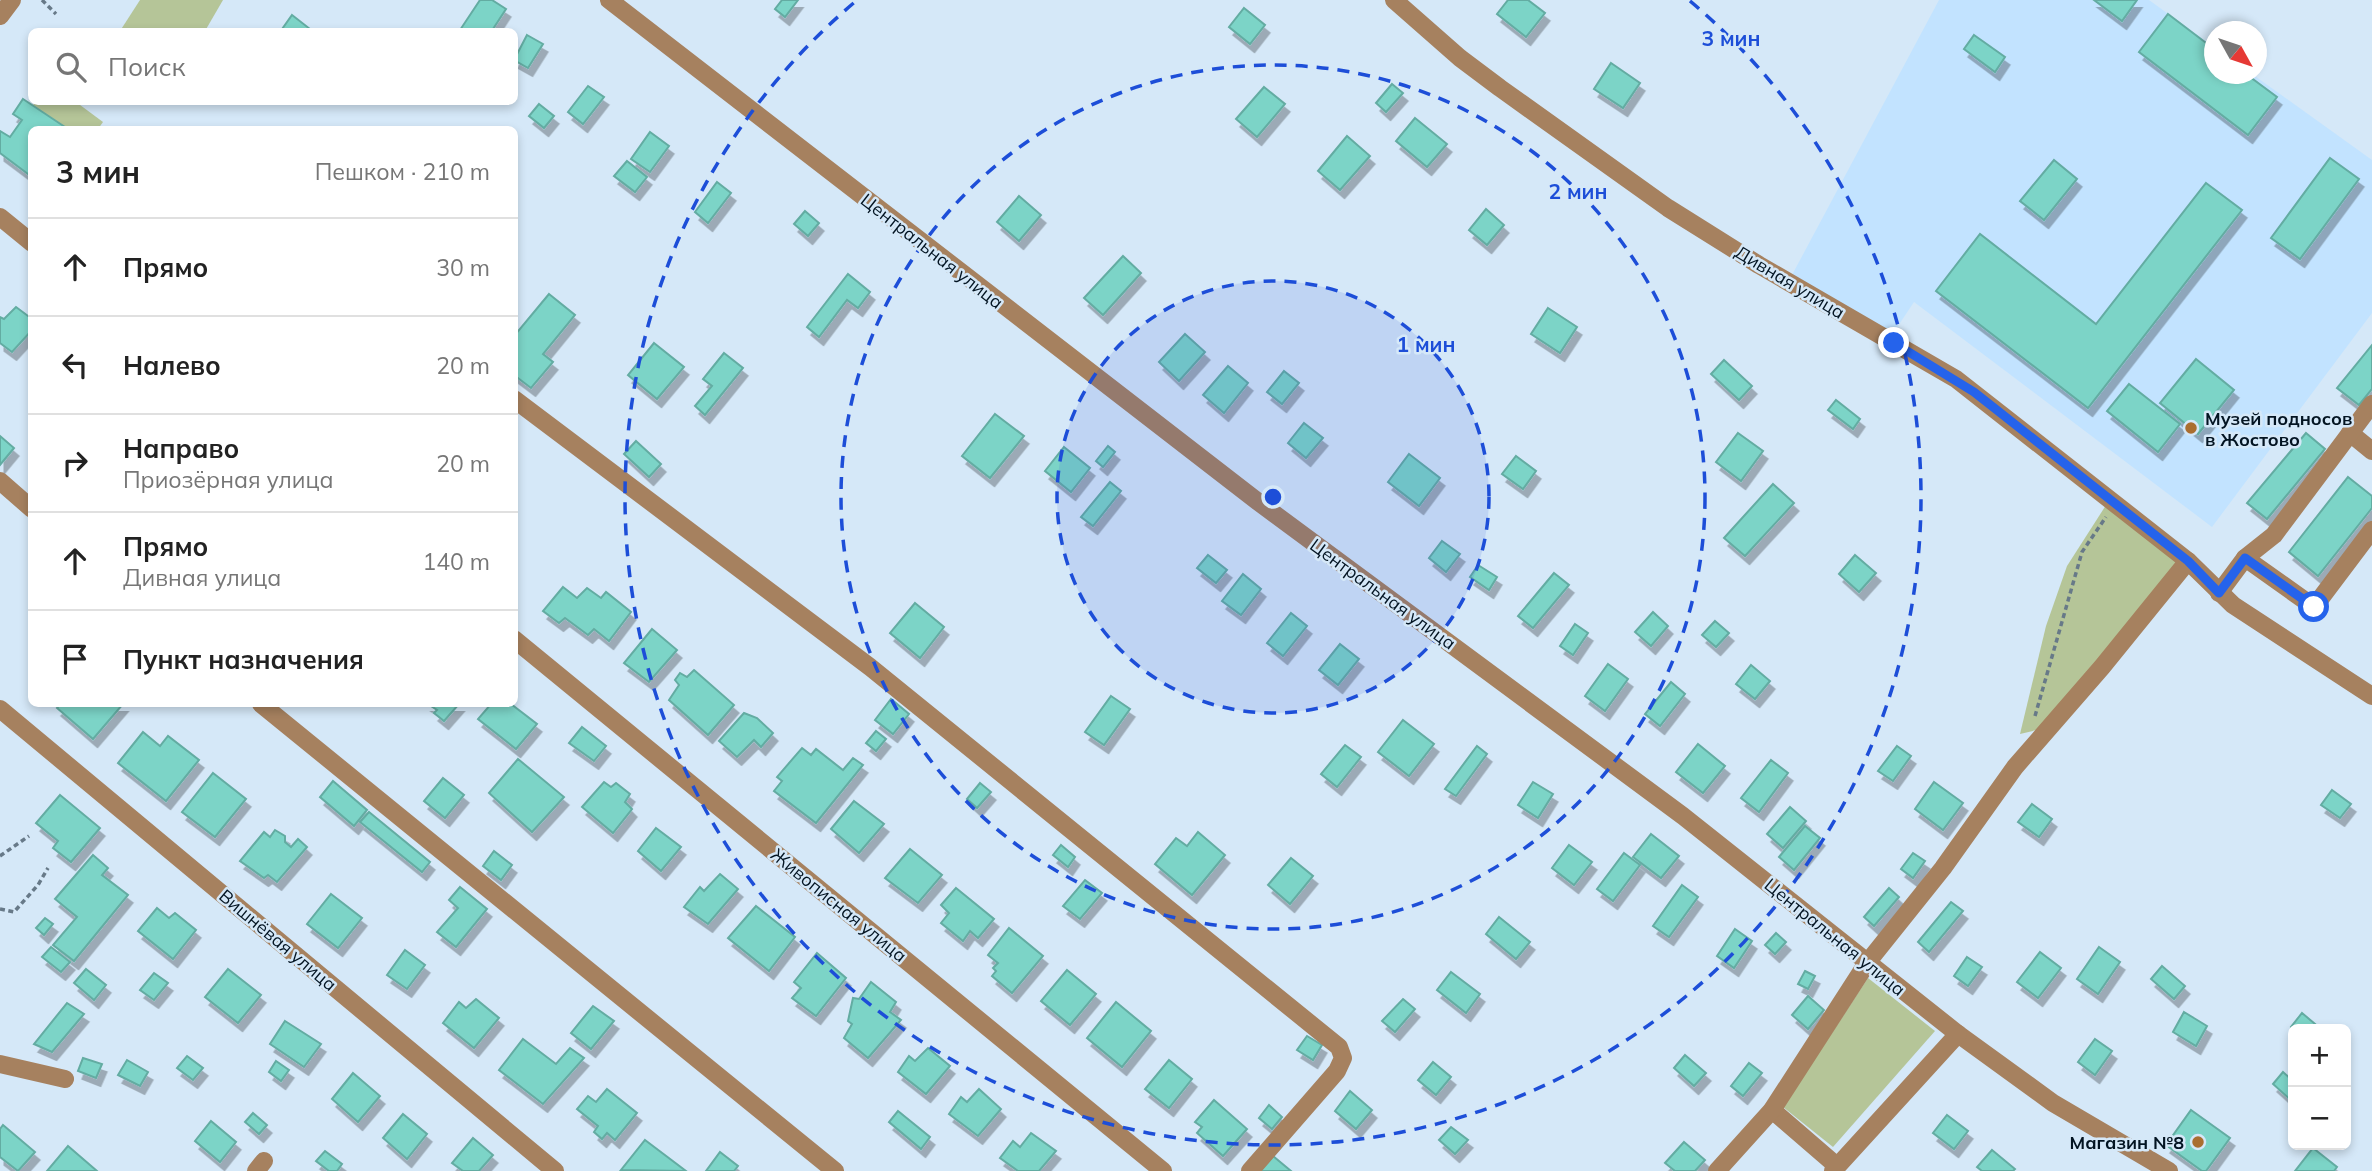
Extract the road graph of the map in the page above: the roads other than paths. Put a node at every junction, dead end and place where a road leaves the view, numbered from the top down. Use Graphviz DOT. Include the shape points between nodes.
graph roads {
  1 [pos="12,0"];
  2 [pos="609,0"];
  3 [pos="1394,0"];
  4 [pos="0,16"];
  5 [pos="0,217"];
  6 [pos="28,240"];
  7 [pos="518,402"];
  8 [pos="2372,404"];
  9 [pos="2350,433"];
  10 [pos="2372,452"];
  11 [pos="0,481"];
  12 [pos="28,506"];
  13 [pos="2372,530"];
  14 [pos="2245,558"];
  15 [pos="2188,561"];
  16 [pos="2219,593"];
  17 [pos="518,642"];
  18 [pos="2372,696"];
  19 [pos="265,707"];
  20 [pos="0,709"];
  21 [pos="1867,962"];
  22 [pos="1958,1034"];
  23 [pos="0,1064"];
  24 [pos="65,1079"];
  25 [pos="1772,1110"];
  26 [pos="1835,1169"];
  27 [pos="555,1171"];
  28 [pos="835,1171"];
  29 [pos="1163,1171"];
  30 [pos="1250,1171"];
  31 [pos="1717,1171"];
  32 [pos="2169,1171"];
  1 -- 4 [label="street"];
  2 -- 21 [label="street, Центральная улица" via="1261,504 1683,816"];
  3 -- 15 [label="street, Дивная улица" via="1460,58 1595,157 1714,237 1956,379"];
  5 -- 6 [label="street"];
  7 -- 30 [label="street" via="870,667 1339,1047 1343,1058 1337,1071"];
  8 -- 9 [label="street"];
  9 -- 10 [label="street"];
  9 -- 14 [label="street" via="2274,535"];
  11 -- 12 [label="street"];
  13 -- 14 [label="street" via="2314,607"];
  14 -- 16 [label="street"];
  15 -- 16 [label="street, Дивная улица"];
  15 -- 21 [label="street" via="2015,767 1943,868"];
  16 -- 18 [label="street, Дивная улица"];
  17 -- 29 [label="street, Живописная улица"];
  19 -- 28 [label="street"];
  20 -- 27 [label="street, Вишнёвая улица"];
  21 -- 22 [label="street, Центральная улица"];
  21 -- 25 [label="street"];
  22 -- 26 [label="street"];
  22 -- 32 [label="street, Центральная улица" via="2053,1103"];
  23 -- 24 [label="street"];
  25 -- 26 [label="street"];
  25 -- 31 [label="street"];
}
